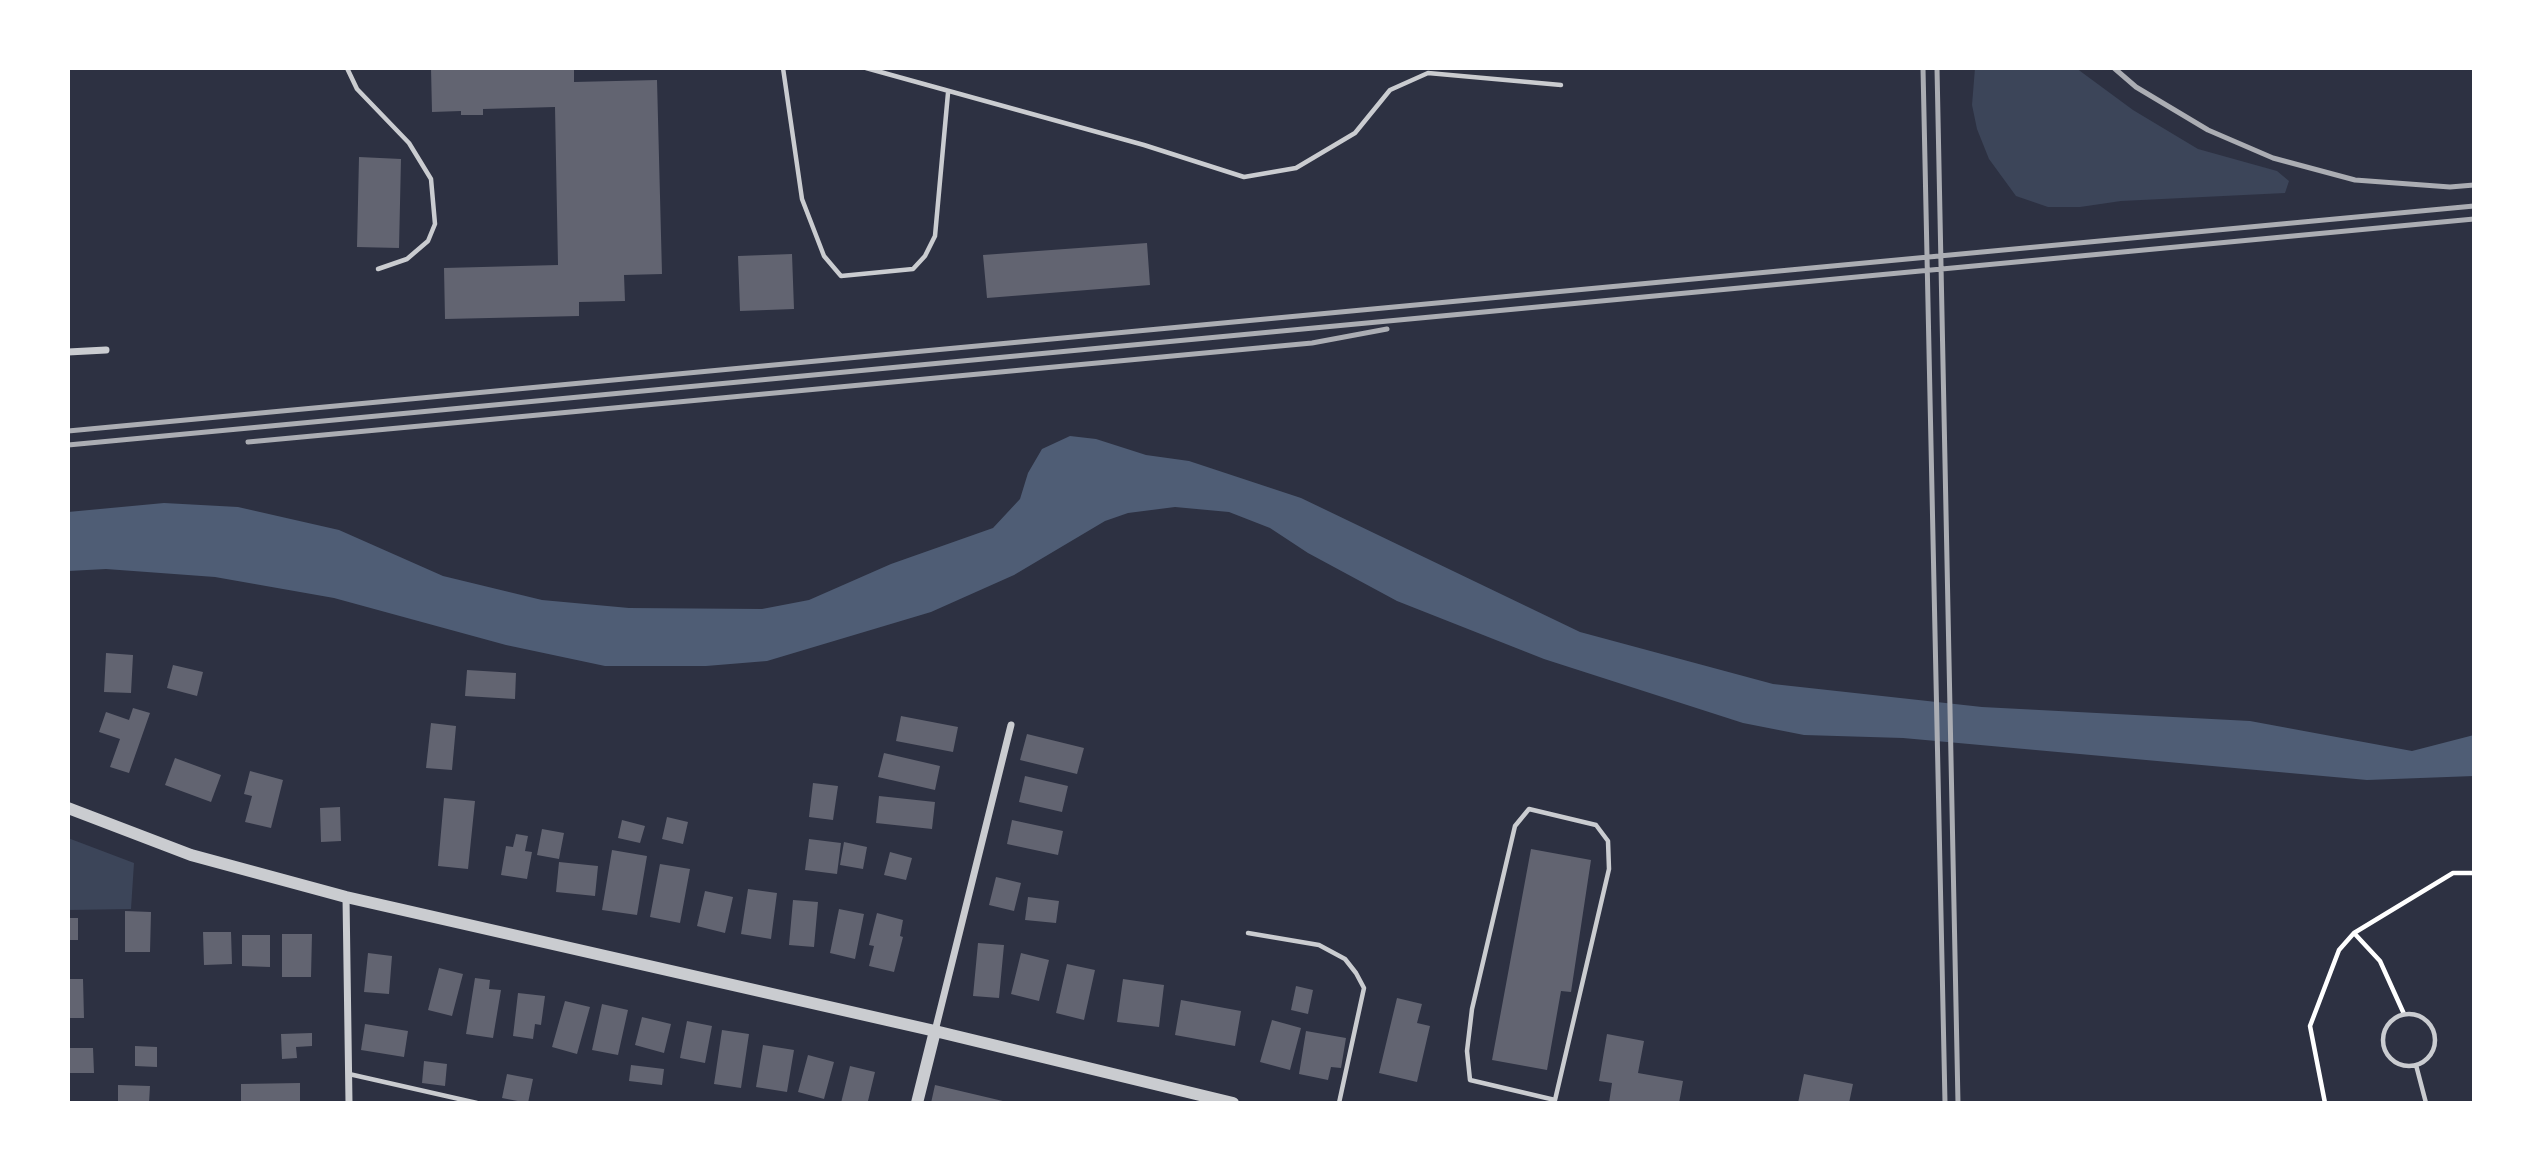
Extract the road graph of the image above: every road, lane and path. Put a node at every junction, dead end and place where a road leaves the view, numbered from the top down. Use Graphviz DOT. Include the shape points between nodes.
graph roads {
  1 [pos="347,68"];
  2 [pos="783,68"];
  3 [pos="866,68"];
  4 [pos="1561,85"];
  5 [pos="948,93"];
  6 [pos="378,270"];
  7 [pos="106,351"];
  8 [pos="68,352"];
  9 [pos="1011,725"];
  10 [pos="68,808"];
  11 [pos="2474,873"];
  12 [pos="346,897"];
  13 [pos="1248,933"];
  14 [pos="2354,933"];
  15 [pos="2404,1014"];
  16 [pos="935,1031"];
  17 [pos="2416,1065"];
  18 [pos="348,1074"];
  19 [pos="1555,1101"];
  20 [pos="349,1103"];
  21 [pos="477,1103"];
  22 [pos="917,1103"];
  23 [pos="1232,1103"];
  24 [pos="1339,1103"];
  25 [pos="2325,1103"];
  26 [pos="2426,1103"];
  1 -- 6 [label="lane" via="358,89 410,143 431,179 435,224 428,241 407,259"];
  2 -- 5 [label="lane" via="803,199 824,256 841,276 913,269 925,256 935,236"];
  3 -- 5 [label="lane"];
  4 -- 5 [label="lane" via="1428,74 1390,90 1354,133 1296,168 1244,177"];
  7 -- 8 [label="street"];
  9 -- 16 [label="street"];
  10 -- 12 [label="street" via="191,855"];
  11 -- 14 [label="path" via="2453,873"];
  12 -- 16 [label="street"];
  12 -- 18 [label="street"];
  13 -- 24 [label="lane" via="1319,945 1345,959 1356,973 1364,988"];
  14 -- 15 [label="path" via="2380,961"];
  14 -- 25 [label="path" via="2339,950 2310,1026"];
  15 -- 17 [label="lane" via="2416,1015 2433,1029 2432,1051"];
  15 -- 17 [label="lane" via="2384,1032 2384,1050 2397,1064"];
  16 -- 22 [label="street"];
  16 -- 23 [label="street"];
  17 -- 26 [label="lane"];
  18 -- 20 [label="street"];
  18 -- 21 [label="lane"];
  19 -- 19 [label="lane" via="1609,869 1608,841 1596,825 1529,809 1515,826 1472,1009 1467,1051 1471,1080"];
}
